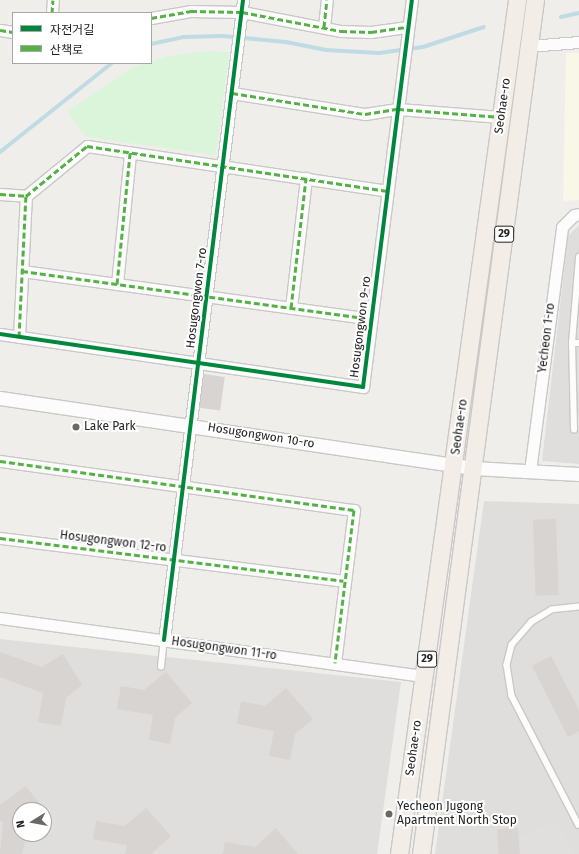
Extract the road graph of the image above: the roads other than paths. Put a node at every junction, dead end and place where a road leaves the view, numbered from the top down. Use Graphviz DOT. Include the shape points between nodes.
graph roads {
  1 [pos="53,0"];
  2 [pos="243,0"];
  3 [pos="327,0"];
  4 [pos="412,0"];
  5 [pos="517,0"];
  6 [pos="535,0"];
  7 [pos="52,12"];
  8 [pos="242,12"];
  9 [pos="152,18"];
  10 [pos="324,27"];
  11 [pos="408,28"];
  12 [pos="0,30"];
  13 [pos="12,32"];
  14 [pos="579,42"];
  15 [pos="529,46"];
  16 [pos="232,93"];
  17 [pos="398,109"];
  18 [pos="501,117"];
  19 [pos="130,153"];
  20 [pos="223,165"];
  21 [pos="306,178"];
  22 [pos="388,191"];
  23 [pos="0,194"];
  24 [pos="26,196"];
  25 [pos="579,214"];
  26 [pos="579,257"];
  27 [pos="22,271"];
  28 [pos="117,284"];
  29 [pos="207,296"];
  30 [pos="291,308"];
  31 [pos="372,320"];
  32 [pos="0,334"];
  33 [pos="19,337"];
  34 [pos="572,343"];
  35 [pos="579,343"];
  36 [pos="198,365"];
  37 [pos="0,398"];
  38 [pos="191,425"];
  39 [pos="574,430"];
  40 [pos="0,461"];
  41 [pos="455,465"];
  42 [pos="474,468"];
  43 [pos="530,471"];
  44 [pos="579,474"];
  45 [pos="184,486"];
  46 [pos="0,538"];
  47 [pos="174,560"];
  48 [pos="343,581"];
  49 [pos="579,607"];
  50 [pos="0,618"];
  51 [pos="164,640"];
  52 [pos="335,664"];
  53 [pos="161,667"];
  54 [pos="425,676"];
  55 [pos="579,825"];
  56 [pos="399,854"];
  57 [pos="421,854"];
  1 -- 7 [label="street"];
  2 -- 8 [label="street"];
  3 -- 10 [label="street"];
  4 -- 11 [label="street"];
  5 -- 18 [label="main road, Seohae-ro / 29"];
  6 -- 15 [label="main road, Seohae-ro / 29"];
  8 -- 9 [label="street" via="190,11"];
  8 -- 10 [label="street"];
  8 -- 16 [label="street, Hosugongwon 7-ro"];
  10 -- 11 [label="street" via="371,32"];
  11 -- 17 [label="street, Hosugongwon 9-ro"];
  12 -- 13 [label="street"];
  14 -- 15 [label="street"];
  15 -- 42 [label="main road, Seohae-ro / 29"];
  16 -- 17 [label="street" via="364,114"];
  16 -- 20 [label="street, Hosugongwon 7-ro"];
  17 -- 18 [label="street"];
  17 -- 22 [label="street, Hosugongwon 9-ro"];
  18 -- 41 [label="main road, Seohae-ro / 29"];
  19 -- 20 [label="street"];
  19 -- 24 [label="street" via="87,146"];
  19 -- 28 [label="street"];
  20 -- 21 [label="street"];
  20 -- 29 [label="street, Hosugongwon 7-ro"];
  21 -- 22 [label="street"];
  21 -- 30 [label="street"];
  22 -- 31 [label="street, Hosugongwon 9-ro"];
  23 -- 24 [label="street"];
  24 -- 27 [label="street"];
  25 -- 43 [label="street, Yecheon 1-ro" via="574,215 562,227"];
  26 -- 34 [label="lane"];
  27 -- 28 [label="street, Hosugongwon 9-ro"];
  27 -- 33 [label="street"];
  28 -- 29 [label="street, Hosugongwon 9-ro"];
  29 -- 30 [label="street, Hosugongwon 9-ro"];
  29 -- 36 [label="street, Hosugongwon 7-ro"];
  30 -- 31 [label="street, Hosugongwon 9-ro"];
  31 -- 36 [label="street, Hosugongwon 9-ro" via="363,387"];
  32 -- 33 [label="street, Hosugongwon 9-ro"];
  33 -- 36 [label="street, Hosugongwon 9-ro"];
  34 -- 35 [label="lane"];
  34 -- 39 [label="lane"];
  36 -- 38 [label="street, Hosugongwon 7-ro"];
  37 -- 38 [label="street, Hosugongwon 10-ro"];
  38 -- 41 [label="street, Hosugongwon 10-ro"];
  38 -- 45 [label="street, Hosugongwon 7-ro"];
  40 -- 45 [label="street"];
  41 -- 42 [label="street, Hosugongwon 10-ro"];
  41 -- 54 [label="main road, Seohae-ro / 29"];
  42 -- 43 [label="street"];
  42 -- 57 [label="main road, Seohae-ro / 29"];
  43 -- 44 [label="street"];
  45 -- 47 [label="street, Hosugongwon 7-ro"];
  45 -- 48 [label="street" via="354,510"];
  46 -- 47 [label="street, Hosugongwon 12-ro"];
  47 -- 48 [label="street, Hosugongwon 12-ro"];
  47 -- 51 [label="street, Hosugongwon 7-ro"];
  48 -- 52 [label="street"];
  49 -- 55 [label="lane" via="552,610 532,622 512,645 507,665 512,696"];
  50 -- 51 [label="street, Hosugongwon 11-ro"];
  51 -- 52 [label="street, Hosugongwon 11-ro"];
  51 -- 53 [label="lane"];
  52 -- 54 [label="street, Hosugongwon 11-ro"];
  54 -- 56 [label="main road, Seohae-ro / 29"];
}
